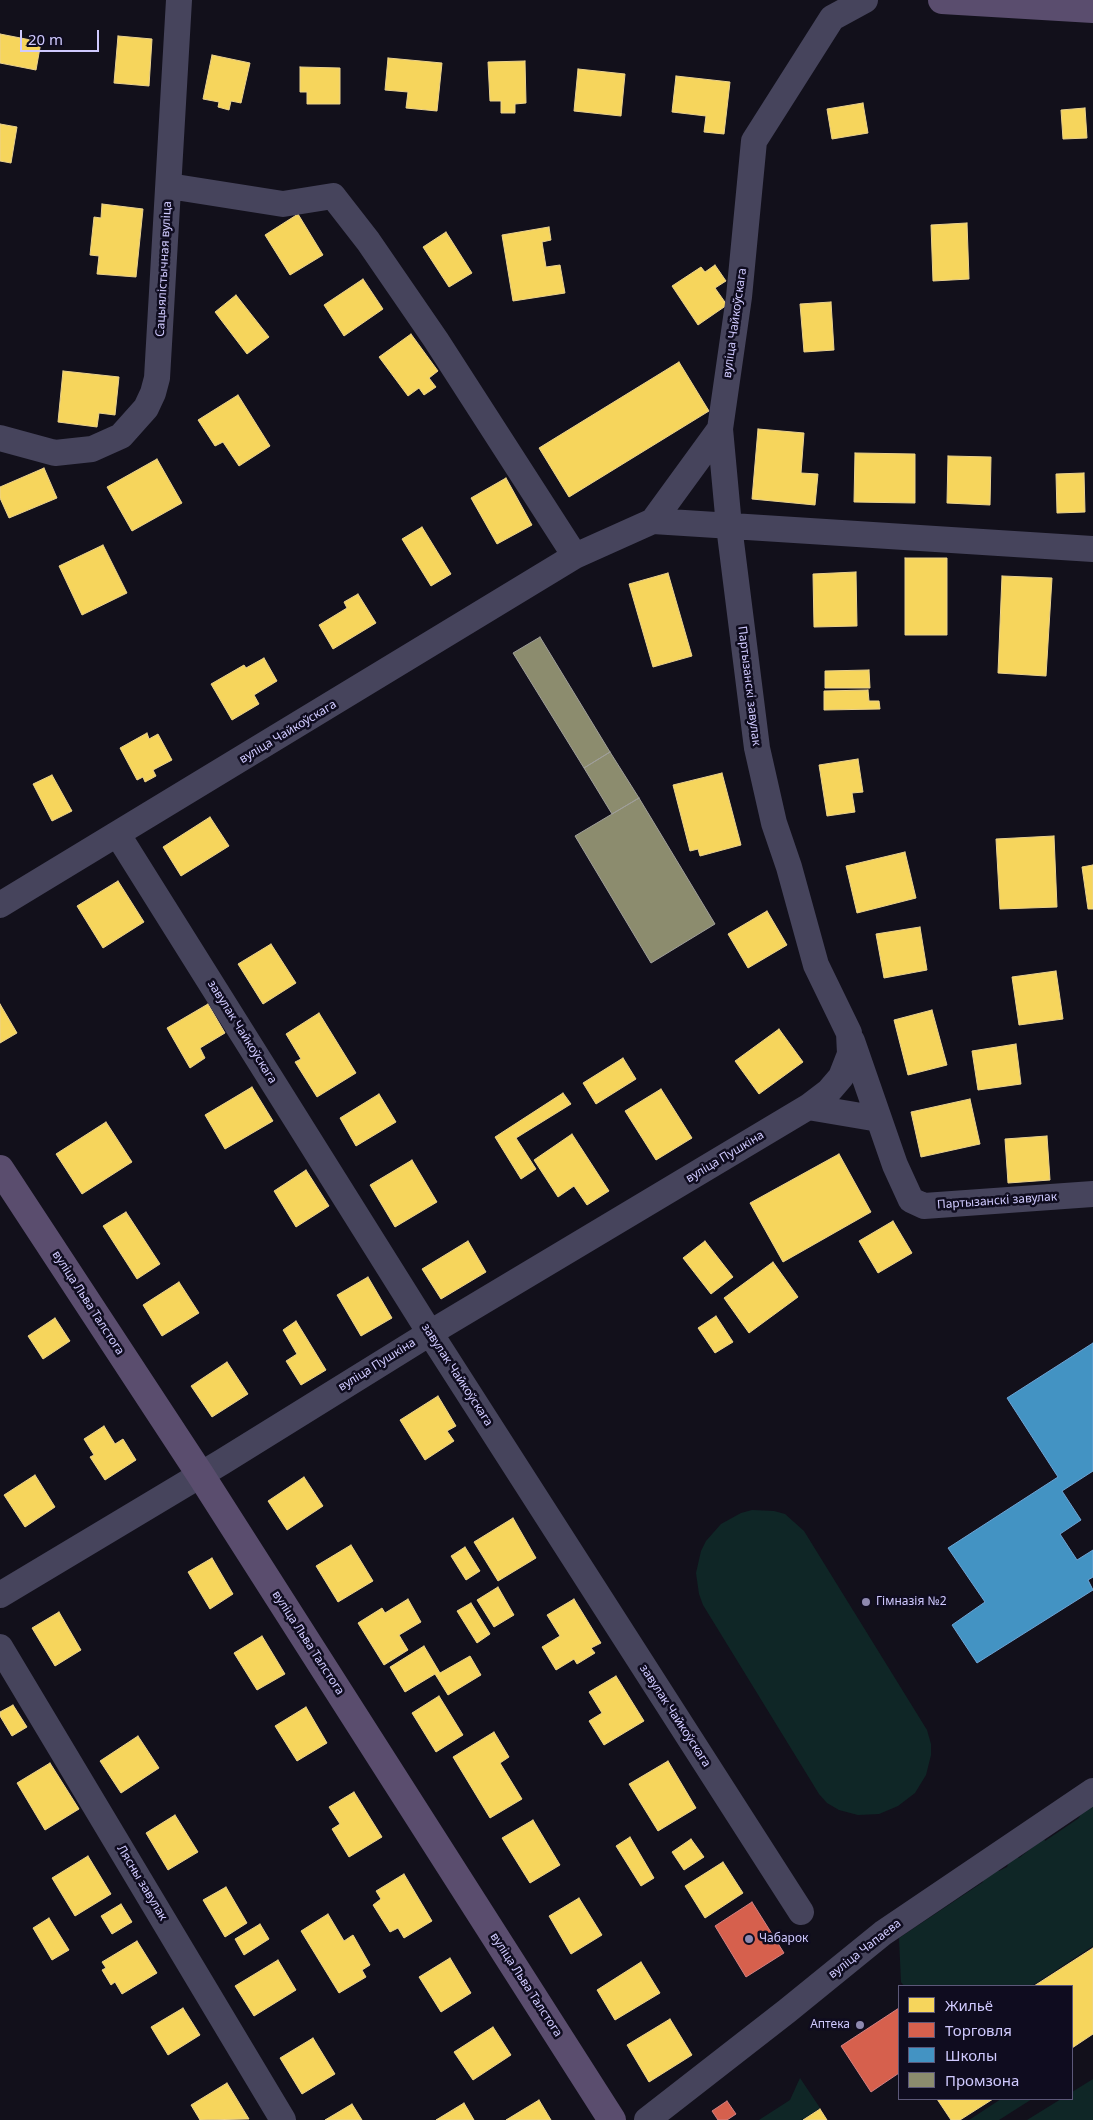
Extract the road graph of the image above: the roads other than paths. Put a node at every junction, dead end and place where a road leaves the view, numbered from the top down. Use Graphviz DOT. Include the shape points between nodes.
graph roads {
  1 [pos="179,0"];
  2 [pos="865,0"];
  3 [pos="942,0"];
  4 [pos="1093,9"];
  5 [pos="169,186"];
  6 [pos="720,429"];
  7 [pos="0,438"];
  8 [pos="34,448"];
  9 [pos="0,456"];
  10 [pos="653,521"];
  11 [pos="729,526"];
  12 [pos="1093,549"];
  13 [pos="575,556"];
  14 [pos="118,835"];
  15 [pos="0,905"];
  16 [pos="850,1033"];
  17 [pos="808,1107"];
  18 [pos="879,1119"];
  19 [pos="0,1169"];
  20 [pos="1093,1194"];
  21 [pos="430,1332"];
  22 [pos="200,1474"];
  23 [pos="0,1596"];
  24 [pos="0,1647"];
  25 [pos="1093,1791"];
  26 [pos="801,1912"];
  27 [pos="284,2120"];
  28 [pos="612,2120"];
  29 [pos="647,2120"];
  1 -- 5 [label="street, Сацыялістычная вуліца"];
  2 -- 6 [label="street, вуліца Чайкоўскага" via="832,18 754,141 739,297"];
  3 -- 4 [label="main road"];
  5 -- 8 [label="street, Сацыялістычная вуліца" via="157,378 146,408 121,436 92,450 55,452"];
  5 -- 13 [label="street" via="283,204 333,196 436,340"];
  6 -- 10 [label="street"];
  6 -- 11 [label="street, вуліца Чайкоўскага"];
  7 -- 8 [label="street, Сацыялістычная вуліца"];
  8 -- 9 [label="street, Сацыялістычная вуліца"];
  10 -- 11 [label="street, вуліца Чайкоўскага"];
  10 -- 13 [label="street, вуліца Чайкоўскага"];
  11 -- 12 [label="street"];
  11 -- 16 [label="street, Партызанскі завулак" via="757,748 772,813 816,965"];
  13 -- 14 [label="street, вуліца Чайкоўскага"];
  14 -- 15 [label="street, вуліца Чайкоўскага"];
  14 -- 21 [label="street, завулак Чайкоўскага"];
  16 -- 17 [label="street, Партызанскі завулак" via="850,1054 841,1077 829,1092"];
  16 -- 18 [label="street, Партызанскі завулак"];
  17 -- 18 [label="street"];
  17 -- 21 [label="street, вуліца Пушкіна"];
  18 -- 20 [label="street, Партызанскі завулак" via="895,1165 912,1200 924,1206"];
  19 -- 22 [label="main road, вуліца Льва Талстога"];
  21 -- 22 [label="street, вуліца Пушкіна"];
  21 -- 26 [label="street, завулак Чайкоўскага"];
  22 -- 23 [label="street, вуліца Пушкіна"];
  22 -- 28 [label="main road, вуліца Льва Талстога"];
  24 -- 27 [label="street, Лясны завулак"];
  25 -- 29 [label="street, вуліца Чапаева" via="884,1933"];
}
